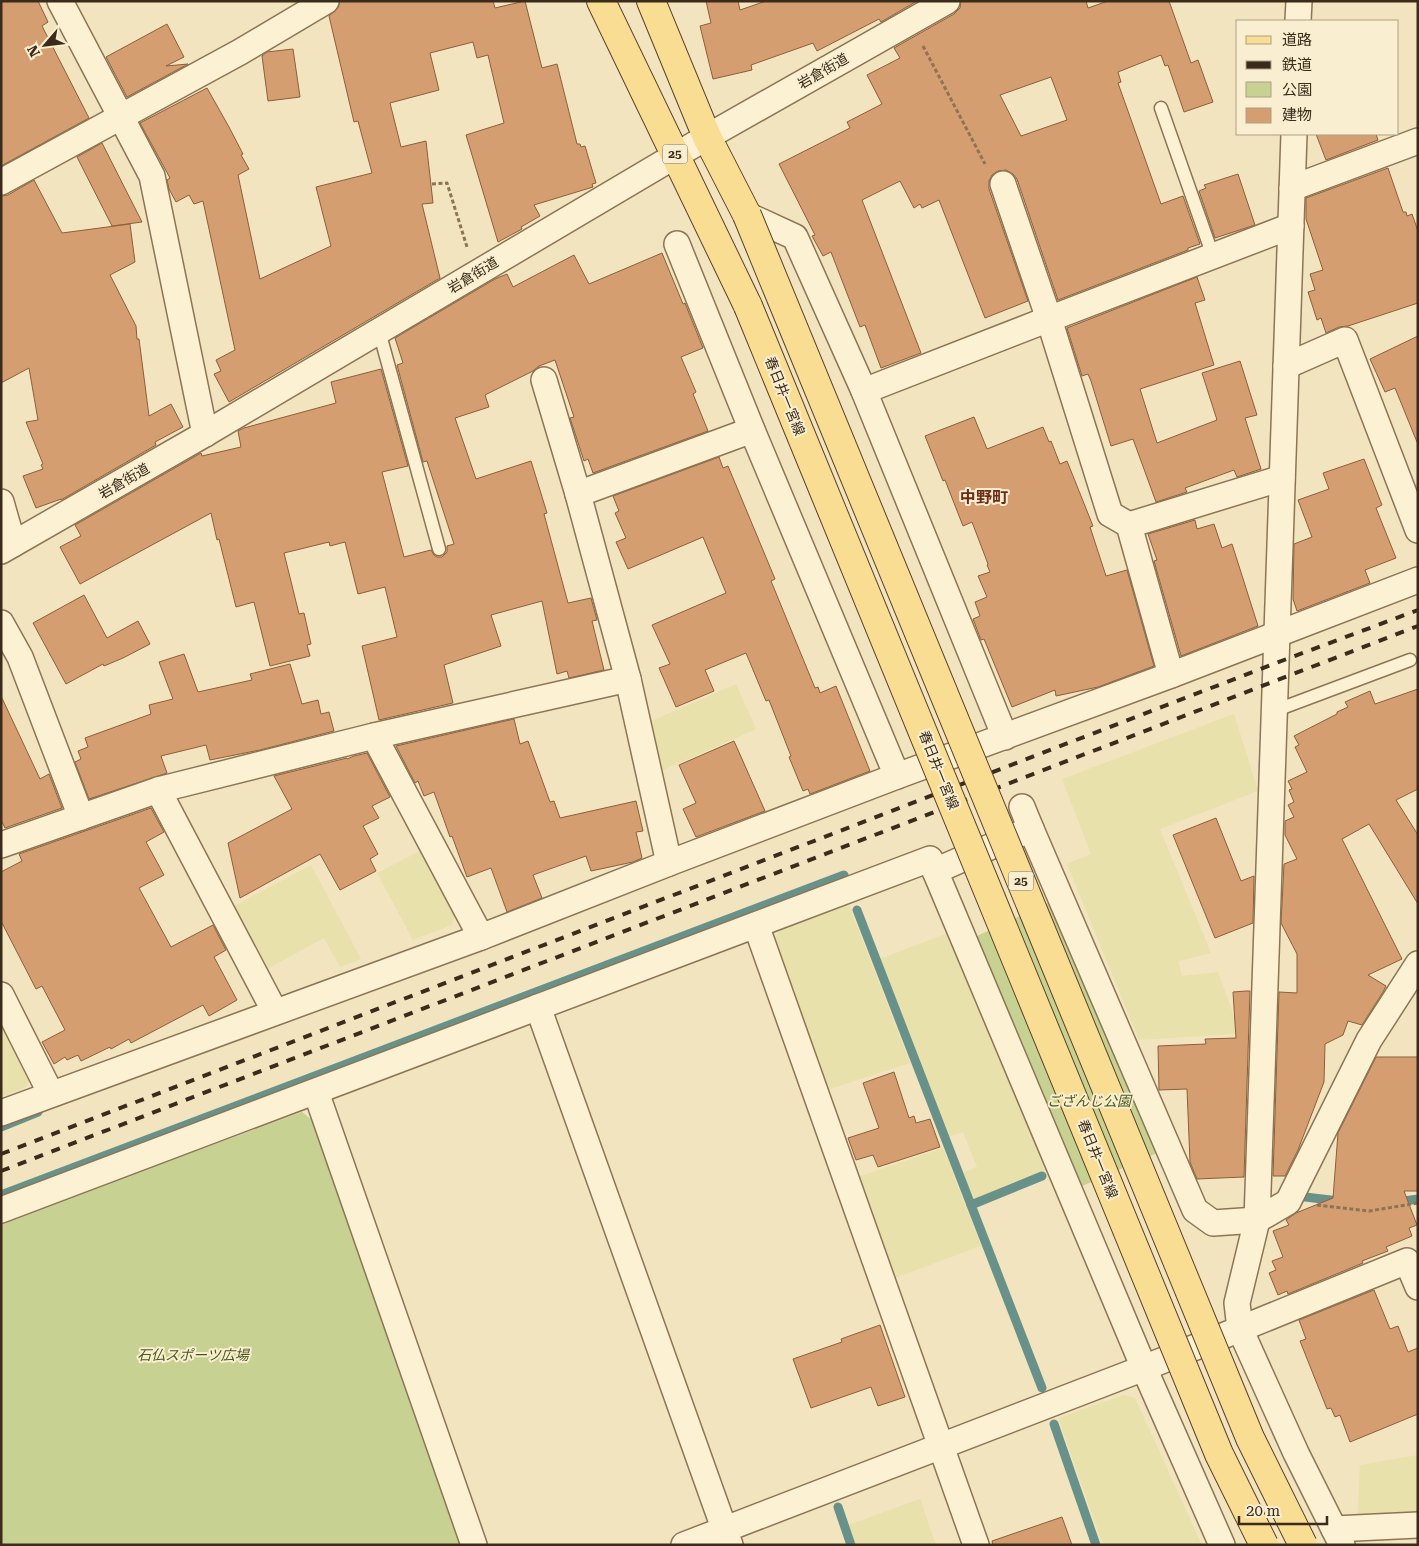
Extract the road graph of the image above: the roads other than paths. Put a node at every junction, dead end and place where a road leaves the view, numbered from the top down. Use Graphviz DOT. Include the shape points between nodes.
graph roads {
  1 [pos="60,1"];
  2 [pos="326,1"];
  3 [pos="601,1"];
  4 [pos="651,1"];
  5 [pos="947,1"];
  6 [pos="1299,1"];
  7 [pos="1298,20"];
  8 [pos="1161,108"];
  9 [pos="121,118"];
  10 [pos="1294,135"];
  11 [pos="707,137"];
  12 [pos="1418,142"];
  13 [pos="676,156"];
  14 [pos="1,182"];
  15 [pos="1003,184"];
  16 [pos="1292,188"];
  17 [pos="747,214"];
  18 [pos="1291,226"];
  19 [pos="677,244"];
  20 [pos="1213,256"];
  21 [pos="1049,319"];
  22 [pos="379,331"];
  23 [pos="1286,366"];
  24 [pos="544,380"];
  25 [pos="864,391"];
  26 [pos="752,430"];
  27 [pos="205,434"];
  28 [pos="1282,478"];
  29 [pos="578,494"];
  30 [pos="1,502"];
  31 [pos="1129,525"];
  32 [pos="1418,530"];
  33 [pos="7,548"];
  34 [pos="439,549"];
  35 [pos="1418,580"];
  36 [pos="1,623"];
  37 [pos="1276,635"];
  38 [pos="1410,660"];
  39 [pos="1171,675"];
  40 [pos="628,679"];
  41 [pos="1274,711"];
  42 [pos="374,736"];
  43 [pos="1004,736"];
  44 [pos="897,776"];
  45 [pos="158,790"];
  46 [pos="81,817"];
  47 [pos="1,845"];
  48 [pos="669,863"];
  49 [pos="935,871"];
  50 [pos="756,925"];
  51 [pos="481,937"];
  52 [pos="1418,964"];
  53 [pos="1,995"];
  54 [pos="538,1008"];
  55 [pos="274,1012"];
  56 [pos="316,1092"];
  57 [pos="51,1094"];
  58 [pos="1,1112"];
  59 [pos="1,1210"];
  60 [pos="1257,1220"];
  61 [pos="1413,1259"];
  62 [pos="1418,1287"];
  63 [pos="1240,1329"];
  64 [pos="1144,1368"];
  65 [pos="941,1446"];
  66 [pos="1418,1525"];
  67 [pos="727,1537"];
  68 [pos="1338,1537"];
  69 [pos="474,1545"];
  70 [pos="684,1545"];
  71 [pos="976,1545"];
  72 [pos="1222,1545"];
  73 [pos="1264,1545"];
  74 [pos="1303,1545"];
  1 -- 9 [label="street"];
  2 -- 9 [label="street"];
  3 -- 13 [label="main road, 春日井一宮線 / 25"];
  4 -- 11 [label="main road, 25"];
  5 -- 11 [label="street, 岩倉街道"];
  6 -- 7 [label="street"];
  8 -- 20 [label="lane"];
  9 -- 14 [label="street"];
  9 -- 27 [label="street" via="152,176"];
  10 -- 16 [label="street"];
  11 -- 13 [label="street, 岩倉街道"];
  11 -- 17 [label="main road, 25"];
  12 -- 16 [label="street"];
  13 -- 22 [label="street, 岩倉街道"];
  13 -- 73 [label="main road, 春日井一宮線 / 25, bridge" via="748,306 1215,1445"];
  15 -- 21 [label="street"];
  16 -- 18 [label="street"];
  17 -- 25 [label="street" via="795,237"];
  17 -- 74 [label="main road, 25, bridge" via="1250,1438"];
  18 -- 20 [label="street"];
  18 -- 23 [label="street"];
  19 -- 26 [label="street"];
  20 -- 21 [label="street"];
  21 -- 25 [label="street"];
  21 -- 31 [label="street" via="1110,514"];
  22 -- 27 [label="street, 岩倉街道"];
  22 -- 34 [label="lane"];
  23 -- 28 [label="street"];
  23 -- 32 [label="street" via="1345,340"];
  24 -- 29 [label="street"];
  25 -- 43 [label="street"];
  26 -- 29 [label="street"];
  26 -- 44 [label="street"];
  27 -- 33 [label="street, 岩倉街道"];
  28 -- 31 [label="street"];
  28 -- 37 [label="street"];
  29 -- 40 [label="street"];
  30 -- 33 [label="street"];
  31 -- 39 [label="street"];
  35 -- 37 [label="street"];
  36 -- 46 [label="street" via="20,657"];
  37 -- 39 [label="street"];
  37 -- 41 [label="street"];
  38 -- 41 [label="lane"];
  39 -- 43 [label="street"];
  40 -- 42 [label="street"];
  40 -- 48 [label="street"];
  41 -- 60 [label="street"];
  42 -- 45 [label="street"];
  42 -- 51 [label="street"];
  43 -- 44 [label="street"];
  44 -- 48 [label="street"];
  45 -- 46 [label="street"];
  45 -- 55 [label="street"];
  46 -- 47 [label="street"];
  48 -- 51 [label="street"];
  49 -- 50 [label="street" via="930,859"];
  49 -- 60 [label="street" via="1026,818 1195,1210 1213,1223"];
  49 -- 64 [label="street"];
  50 -- 54 [label="street"];
  50 -- 65 [label="street"];
  51 -- 55 [label="street"];
  52 -- 60 [label="street" via="1369,1040 1288,1202"];
  53 -- 57 [label="street"];
  54 -- 56 [label="street"];
  54 -- 67 [label="street"];
  55 -- 57 [label="street"];
  56 -- 59 [label="street"];
  56 -- 69 [label="street"];
  57 -- 58 [label="street"];
  60 -- 63 [label="street" via="1237,1303"];
  61 -- 62 [label="street"];
  61 -- 63 [label="street"];
  63 -- 64 [label="street"];
  63 -- 68 [label="street"];
  64 -- 65 [label="street"];
  64 -- 72 [label="street"];
  65 -- 67 [label="street"];
  65 -- 71 [label="street"];
  66 -- 68 [label="street"];
  67 -- 70 [label="street"];
}
